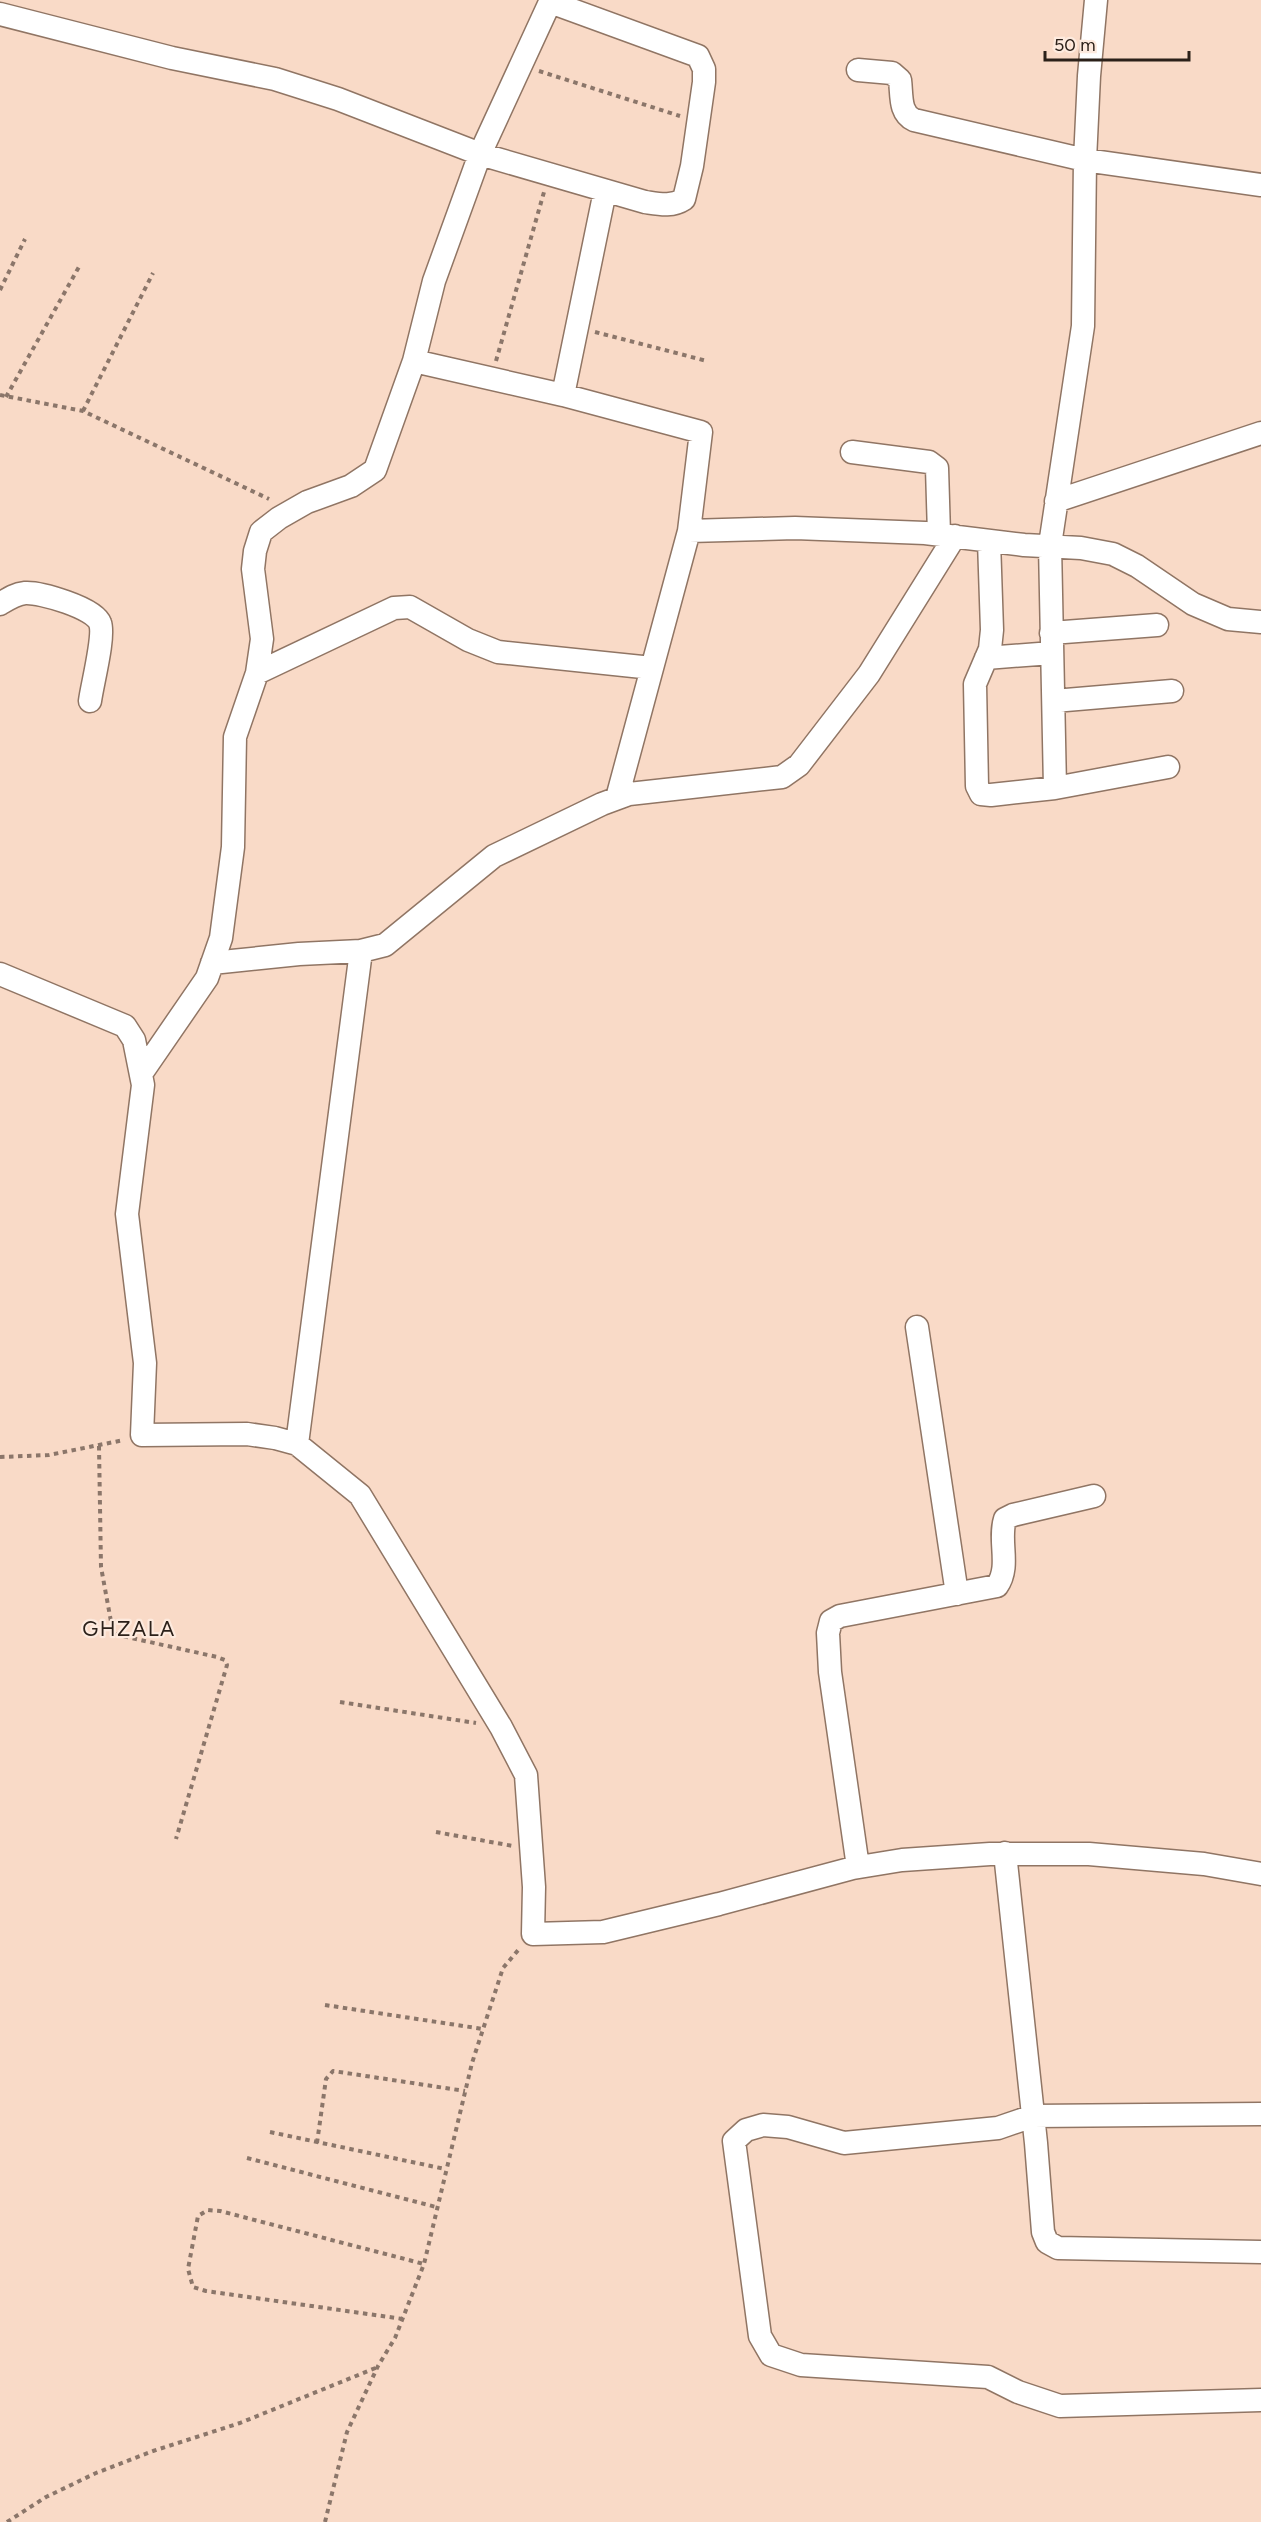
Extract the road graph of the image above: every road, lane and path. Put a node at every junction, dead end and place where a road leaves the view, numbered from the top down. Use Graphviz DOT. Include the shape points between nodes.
graph roads {
  1 [pos="1096,0"];
  2 [pos="551,1"];
  3 [pos="0,14"];
  4 [pos="521,65"];
  5 [pos="858,70"];
  6 [pos="698,122"];
  7 [pos="480,154"];
  8 [pos="1085,160"];
  9 [pos="549,174"];
  10 [pos="1261,185"];
  11 [pos="605,191"];
  12 [pos="24,239"];
  13 [pos="80,265"];
  14 [pos="153,273"];
  15 [pos="0,290"];
  16 [pos="577,328"];
  17 [pos="414,361"];
  18 [pos="707,361"];
  19 [pos="492,378"];
  20 [pos="0,395"];
  21 [pos="563,395"];
  22 [pos="6,397"];
  23 [pos="83,411"];
  24 [pos="1261,433"];
  25 [pos="852,452"];
  26 [pos="1056,501"];
  27 [pos="292,510"];
  28 [pos="689,531"];
  29 [pos="947,535"];
  30 [pos="988,541"];
  31 [pos="1050,545"];
  32 [pos="0,604"];
  33 [pos="1261,622"];
  34 [pos="1158,625"];
  35 [pos="1052,643"];
  36 [pos="986,658"];
  37 [pos="652,668"];
  38 [pos="257,674"];
  39 [pos="1172,691"];
  40 [pos="90,701"];
  41 [pos="1054,701"];
  42 [pos="1168,767"];
  43 [pos="1055,788"];
  44 [pos="617,798"];
  45 [pos="361,951"];
  46 [pos="212,963"];
  47 [pos="0,974"];
  48 [pos="141,1074"];
  49 [pos="917,1327"];
  50 [pos="142,1435"];
  51 [pos="297,1444"];
  52 [pos="99,1446"];
  53 [pos="0,1457"];
  54 [pos="1094,1496"];
  55 [pos="957,1594"];
  56 [pos="340,1702"];
  57 [pos="501,1727"];
  58 [pos="436,1832"];
  59 [pos="176,1839"];
  60 [pos="532,1850"];
  61 [pos="1005,1853"];
  62 [pos="858,1867"];
  63 [pos="1261,1874"];
  64 [pos="532,1934"];
  65 [pos="325,2005"];
  66 [pos="483,2029"];
  67 [pos="465,2091"];
  68 [pos="1261,2114"];
  69 [pos="1033,2116"];
  70 [pos="270,2133"];
  71 [pos="317,2143"];
  72 [pos="247,2158"];
  73 [pos="445,2169"];
  74 [pos="436,2207"];
  75 [pos="1261,2252"];
  76 [pos="424,2264"];
  77 [pos="403,2319"];
  78 [pos="378,2366"];
  79 [pos="1261,2400"];
  80 [pos="7,2522"];
  81 [pos="325,2522"];
  1 -- 8 [label="street"];
  2 -- 4 [label="street"];
  2 -- 6 [label="street" via="698,56 704,69"];
  3 -- 7 [label="street" via="275,79"];
  4 -- 6 [label="path"];
  4 -- 7 [label="street"];
  5 -- 8 [label="street" via="892,73 900,80 903,110 914,120"];
  6 -- 11 [label="street" via="684,199 668,205"];
  7 -- 9 [label="street"];
  7 -- 17 [label="street" via="434,281"];
  8 -- 10 [label="street"];
  8 -- 26 [label="street" via="1083,326"];
  9 -- 11 [label="street"];
  9 -- 19 [label="path"];
  11 -- 16 [label="street"];
  12 -- 15 [label="path"];
  13 -- 22 [label="path"];
  14 -- 23 [label="path"];
  16 -- 18 [label="path"];
  16 -- 21 [label="street"];
  17 -- 19 [label="street"];
  17 -- 27 [label="street" via="375,470 351,486"];
  19 -- 21 [label="street"];
  20 -- 22 [label="path"];
  21 -- 28 [label="street" via="701,432"];
  22 -- 23 [label="path"];
  23 -- 27 [label="path"];
  24 -- 26 [label="street"];
  25 -- 29 [label="street" via="929,462 937,468"];
  26 -- 31 [label="street"];
  27 -- 38 [label="street" via="261,532 255,551 253,569 262,639"];
  28 -- 29 [label="street" via="795,528"];
  28 -- 37 [label="street"];
  29 -- 30 [label="street"];
  29 -- 44 [label="street" via="869,674 799,765 782,777 684,786"];
  30 -- 31 [label="street"];
  30 -- 36 [label="street" via="992,630"];
  31 -- 33 [label="street" via="1113,554 1193,604 1228,619"];
  31 -- 35 [label="street"];
  32 -- 40 [label="street" via="14,595 42,593 94,614 100,622 101,635"];
  34 -- 35 [label="street"];
  35 -- 36 [label="street"];
  35 -- 41 [label="street"];
  36 -- 43 [label="street" via="975,684 977,786 981,794"];
  37 -- 38 [label="street" via="498,651 468,640 410,608 394,608"];
  37 -- 44 [label="street"];
  38 -- 46 [label="street" via="236,737 233,846 221,938"];
  39 -- 41 [label="street"];
  41 -- 43 [label="street"];
  42 -- 43 [label="street"];
  44 -- 45 [label="street" via="494,856 385,945"];
  45 -- 46 [label="street"];
  45 -- 51 [label="street"];
  46 -- 48 [label="street" via="207,978"];
  47 -- 48 [label="street" via="124,1026 134,1040"];
  48 -- 50 [label="street" via="143,1085 127,1214 145,1363"];
  49 -- 55 [label="street"];
  50 -- 51 [label="street" via="247,1434"];
  50 -- 52 [label="path"];
  51 -- 57 [label="street" via="360,1495"];
  52 -- 53 [label="path" via="49,1455"];
  52 -- 59 [label="path" via="101,1567 112,1628 118,1635 217,1657 227,1665"];
  54 -- 55 [label="street" via="1005,1519 1004,1563 998,1586"];
  55 -- 62 [label="street" via="840,1616 831,1621 830,1672"];
  56 -- 57 [label="path"];
  57 -- 60 [label="street" via="526,1775"];
  58 -- 60 [label="path"];
  60 -- 64 [label="street"];
  61 -- 62 [label="street"];
  61 -- 63 [label="street" via="1089,1854 1204,1864"];
  61 -- 69 [label="street"];
  62 -- 64 [label="street" via="603,1932"];
  64 -- 66 [label="path" via="503,1968"];
  65 -- 66 [label="path"];
  66 -- 67 [label="path"];
  67 -- 71 [label="path" via="333,2071 326,2079"];
  67 -- 73 [label="path"];
  68 -- 69 [label="street"];
  69 -- 75 [label="street" via="1047,2242 1058,2248"];
  69 -- 79 [label="street" via="998,2128 844,2143 788,2127 763,2125 746,2130 734,2141 760,2336 771,2355 801,2365 988,2377 1060,2406"];
  70 -- 71 [label="path"];
  71 -- 73 [label="path"];
  72 -- 74 [label="path"];
  73 -- 74 [label="path"];
  74 -- 76 [label="path"];
  76 -- 77 [label="path"];
  76 -- 77 [label="path" via="220,2211 208,2210 198,2216 188,2269 193,2287"];
  77 -- 78 [label="path"];
  78 -- 80 [label="path" via="240,2423 96,2473 46,2497"];
  78 -- 81 [label="path" via="347,2432"];
}
